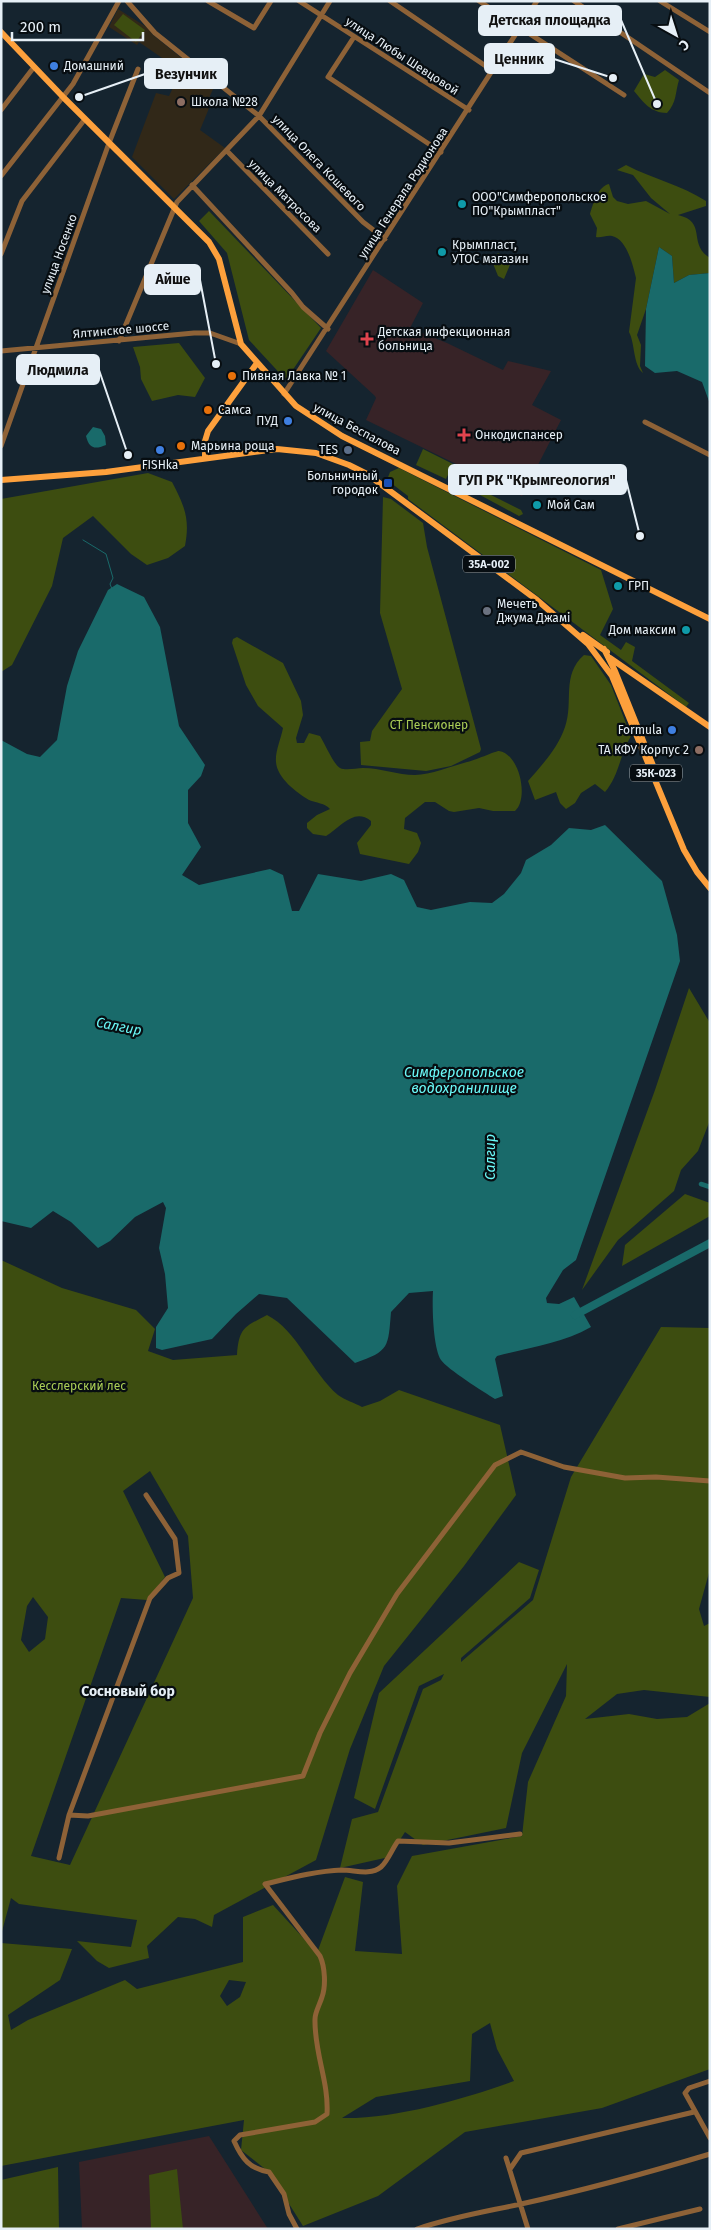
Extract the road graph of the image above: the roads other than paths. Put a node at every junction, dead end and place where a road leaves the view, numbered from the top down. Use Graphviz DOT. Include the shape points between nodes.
graph roads {
  1 [pos="119,1"];
  2 [pos="127,1"];
  3 [pos="208,1"];
  4 [pos="271,1"];
  5 [pos="299,1"];
  6 [pos="330,1"];
  7 [pos="390,1"];
  8 [pos="479,1"];
  9 [pos="538,1"];
  10 [pos="574,1"];
  11 [pos="660,1"];
  12 [pos="321,15"];
  13 [pos="520,28"];
  14 [pos="710,32"];
  15 [pos="3,36"];
  16 [pos="354,37"];
  17 [pos="34,67"];
  18 [pos="138,69"];
  19 [pos="494,71"];
  20 [pos="710,93"];
  21 [pos="624,95"];
  22 [pos="64,98"];
  23 [pos="1,110"];
  24 [pos="469,110"];
  25 [pos="259,116"];
  26 [pos="86,119"];
  27 [pos="109,143"];
  28 [pos="227,151"];
  29 [pos="441,152"];
  30 [pos="1,176"];
  31 [pos="192,185"];
  32 [pos="175,209"];
  33 [pos="385,239"];
  34 [pos="1,254"];
  35 [pos="328,254"];
  36 [pos="328,328"];
  37 [pos="238,332"];
  38 [pos="228,339"];
  39 [pos="119,341"];
  40 [pos="241,344"];
  41 [pos="36,348"];
  42 [pos="1,351"];
  43 [pos="257,362"];
  44 [pos="284,394"];
  45 [pos="645,422"];
  46 [pos="1,446"];
  47 [pos="710,455"];
  48 [pos="204,458"];
  49 [pos="1,480"];
  50 [pos="552,613"];
  51 [pos="710,619"];
  52 [pos="581,637"];
  53 [pos="604,649"];
  54 [pos="608,657"];
  55 [pos="656,689"];
  56 [pos="710,727"];
  57 [pos="710,886"];
  58 [pos="710,1481"];
  59 [pos="146,1495"];
  60 [pos="69,1816"];
  61 [pos="520,1834"];
  62 [pos="59,1858"];
  63 [pos="710,2081"];
  64 [pos="694,2112"];
  65 [pos="710,2138"];
  66 [pos="710,2154"];
  67 [pos="506,2158"];
  68 [pos="510,2169"];
  69 [pos="520,2204"];
  70 [pos="700,2208"];
  71 [pos="297,2229"];
  72 [pos="417,2229"];
  73 [pos="528,2229"];
  74 [pos="618,2229"];
  1 -- 22 [label="street"];
  2 -- 25 [label="street, улица Олега Кошевого" via="155,32"];
  3 -- 4 [label="street" via="254,28"];
  5 -- 12 [label="street, улица Любы Шевцовой"];
  6 -- 12 [label="street"];
  7 -- 19 [label="street"];
  8 -- 13 [label="street"];
  9 -- 13 [label="street, улица Генерала Родионова"];
  10 -- 20 [label="street"];
  11 -- 14 [label="street"];
  12 -- 16 [label="street, улица Любы Шевцовой"];
  12 -- 25 [label="street"];
  13 -- 19 [label="street, улица Генерала Родионова"];
  13 -- 21 [label="street"];
  15 -- 17 [label="main road, улица Беспалова"];
  16 -- 24 [label="street, улица Любы Шевцовой"];
  16 -- 29 [label="street" via="328,77"];
  17 -- 22 [label="main road, улица Беспалова"];
  17 -- 23 [label="street"];
  18 -- 27 [label="street, улица Носенко"];
  19 -- 24 [label="street, улица Генерала Родионова"];
  22 -- 26 [label="main road, улица Беспалова"];
  22 -- 30 [label="street"];
  24 -- 29 [label="street, улица Генерала Родионова"];
  25 -- 28 [label="street"];
  25 -- 33 [label="street, улица Олега Кошевого" via="363,222"];
  26 -- 27 [label="main road, улица Беспалова"];
  26 -- 34 [label="street" via="22,200"];
  27 -- 32 [label="main road, улица Беспалова"];
  27 -- 41 [label="street, улица Носенко"];
  28 -- 31 [label="street"];
  28 -- 35 [label="street, улица Матросова"];
  29 -- 33 [label="street, улица Генерала Родионова"];
  31 -- 32 [label="street"];
  31 -- 36 [label="street" via="303,307"];
  32 -- 37 [label="main road, улица Беспалова" via="209,242 219,259"];
  32 -- 39 [label="street"];
  33 -- 36 [label="street, улица Генерала Родионова"];
  36 -- 44 [label="street, улица Генерала Родионова"];
  37 -- 38 [label="street"];
  37 -- 40 [label="main road, улица Беспалова"];
  38 -- 39 [label="street, Ялтинское шоссе" via="210,333"];
  38 -- 40 [label="street, Ялтинское шоссе"];
  39 -- 41 [label="street, Ялтинское шоссе"];
  40 -- 43 [label="main road, улица Беспалова"];
  41 -- 42 [label="street, Ялтинское шоссе"];
  41 -- 46 [label="street, улица Носенко"];
  43 -- 44 [label="main road, улица Беспалова"];
  43 -- 48 [label="main road" via="208,431"];
  44 -- 51 [label="main road, улица Беспалова" via="309,416 342,436"];
  45 -- 47 [label="street"];
  48 -- 49 [label="main road, 35А-002" via="106,472"];
  48 -- 50 [label="main road, 35А-002" via="289,449 316,453 349,465 373,478"];
  50 -- 52 [label="main road, 35А-002"];
  50 -- 53 [label="main road, 35А-002"];
  52 -- 54 [label="main road"];
  52 -- 57 [label="main road, 35А-002" via="612,676 680,843 697,872"];
  53 -- 54 [label="main road, 35К-023"];
  53 -- 55 [label="main road"];
  54 -- 55 [label="main road"];
  54 -- 57 [label="main road, 35К-023" via="680,835"];
  55 -- 56 [label="main road"];
  58 -- 60 [label="street" via="656,1476 625,1478 564,1467 521,1452 495,1465 396,1594 350,1674 320,1733 303,1776 88,1816"];
  59 -- 60 [label="street" via="175,1538 179,1573 168,1578 150,1598"];
  60 -- 62 [label="street"];
  61 -- 71 [label="street" via="449,1843 398,1841 382,1866 375,1870 302,1875 265,1884 325,1966 323,1995 314,2017 328,2097 327,2114 314,2122 240,2135 234,2141 241,2158 259,2171 270,2172 284,2194"];
  63 -- 64 [label="street" via="689,2088 685,2093"];
  64 -- 65 [label="street"];
  64 -- 68 [label="street" via="520,2153"];
  66 -- 69 [label="street" via="637,2176"];
  67 -- 68 [label="street"];
  68 -- 69 [label="street"];
  69 -- 72 [label="street" via="447,2218"];
  69 -- 73 [label="street"];
  70 -- 74 [label="street"];
}
